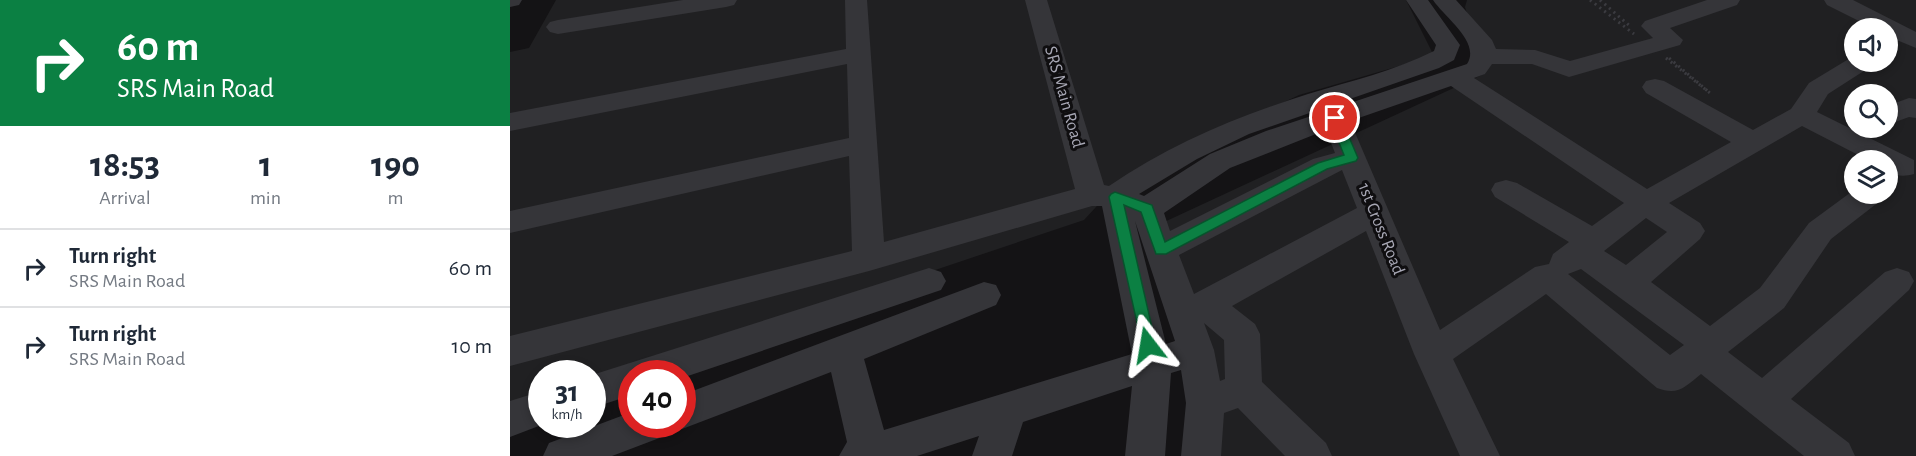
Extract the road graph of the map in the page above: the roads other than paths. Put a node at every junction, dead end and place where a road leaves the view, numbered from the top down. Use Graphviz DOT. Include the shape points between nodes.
graph roads {
  1 [pos="726,0"];
  2 [pos="856,0"];
  3 [pos="1036,0"];
  4 [pos="1729,0"];
  5 [pos="1835,0"];
  6 [pos="1435,1"];
  7 [pos="558,27"];
  8 [pos="1902,40"];
  9 [pos="859,54"];
  10 [pos="1484,56"];
  11 [pos="1845,72"];
  12 [pos="1456,78"];
  13 [pos="1655,87"];
  14 [pos="1916,110"];
  15 [pos="1898,111"];
  16 [pos="1801,115"];
  17 [pos="1335,118"];
  18 [pos="510,122"];
  19 [pos="1844,129"];
  20 [pos="1860,138"];
  21 [pos="1752,142"];
  22 [pos="863,144"];
  23 [pos="1351,158"];
  24 [pos="1902,168"];
  25 [pos="1506,190"];
  26 [pos="1118,200"];
  27 [pos="1645,203"];
  28 [pos="1856,204"];
  29 [pos="1374,213"];
  30 [pos="510,222"];
  31 [pos="1587,247"];
  32 [pos="1161,250"];
  33 [pos="869,259"];
  34 [pos="1547,276"];
  35 [pos="929,281"];
  36 [pos="1897,281"];
  37 [pos="1627,284"];
  38 [pos="984,295"];
  39 [pos="1195,323"];
  40 [pos="1706,350"];
  41 [pos="510,351"];
  42 [pos="844,351"];
  43 [pos="1432,354"];
  44 [pos="690,360"];
  45 [pos="1153,364"];
  46 [pos="1244,389"];
  47 [pos="1763,401"];
  48 [pos="1205,403"];
  49 [pos="696,407"];
  50 [pos="1006,410"];
  51 [pos="528,413"];
  52 [pos="510,419"];
  53 [pos="618,435"];
  54 [pos="867,455"];
  55 [pos="563,456"];
  56 [pos="992,456"];
  57 [pos="1145,456"];
  58 [pos="1202,456"];
  59 [pos="1312,456"];
  60 [pos="1480,456"];
  61 [pos="1835,456"];
  1 -- 7 [label="street"];
  2 -- 9 [label="street"];
  3 -- 26 [label="street, SRS Main Road"];
  4 -- 10 [label="street" via="1653,26 1671,40 1569,69 1535,57"];
  5 -- 8 [label="street"];
  6 -- 10 [label="street" via="1483,45"];
  6 -- 26 [label="street" via="1448,45 1444,55 1415,70 1251,122 1147,172"];
  9 -- 18 [label="street"];
  9 -- 22 [label="street"];
  10 -- 12 [label="street" via="1476,69"];
  11 -- 16 [label="street" via="1818,89"];
  12 -- 17 [label="street"];
  12 -- 27 [label="street"];
  13 -- 21 [label="street"];
  14 -- 15 [label="street" via="1910,106"];
  16 -- 19 [label="street"];
  16 -- 21 [label="street"];
  17 -- 23 [label="street, 1st Cross Road"];
  17 -- 26 [label="street" via="1276,137"];
  20 -- 24 [label="street"];
  21 -- 27 [label="street"];
  22 -- 30 [label="street"];
  22 -- 33 [label="street"];
  23 -- 29 [label="street, 1st Cross Road"];
  23 -- 32 [label="street" via="1313,170"];
  25 -- 31 [label="street"];
  26 -- 32 [label="street, SRS Main Road"];
  26 -- 33 [label="street"];
  26 -- 45 [label="street" via="1134,290"];
  27 -- 31 [label="street"];
  27 -- 37 [label="street" via="1689,231"];
  28 -- 40 [label="street" via="1820,231 1772,298"];
  29 -- 39 [label="street"];
  29 -- 43 [label="street, 1st Cross Road"];
  31 -- 34 [label="street"];
  31 -- 37 [label="street"];
  32 -- 39 [label="street, SRS Main Road"];
  33 -- 41 [label="street"];
  34 -- 40 [label="street" via="1670,377"];
  34 -- 43 [label="street"];
  35 -- 44 [label="street"];
  36 -- 47 [label="street"];
  37 -- 40 [label="street"];
  38 -- 42 [label="street"];
  39 -- 45 [label="street"];
  39 -- 46 [label="street" via="1242,334"];
  39 -- 48 [label="street, SRS Main Road"];
  40 -- 47 [label="street"];
  42 -- 49 [label="street"];
  42 -- 54 [label="street"];
  43 -- 60 [label="street, 1st Cross Road"];
  45 -- 50 [label="street"];
  45 -- 57 [label="street"];
  46 -- 48 [label="street"];
  46 -- 59 [label="street"];
  47 -- 61 [label="street"];
  48 -- 58 [label="street, SRS Main Road"];
  50 -- 54 [label="street"];
  50 -- 56 [label="street"];
  51 -- 52 [label="street"];
  53 -- 55 [label="street"];
}
